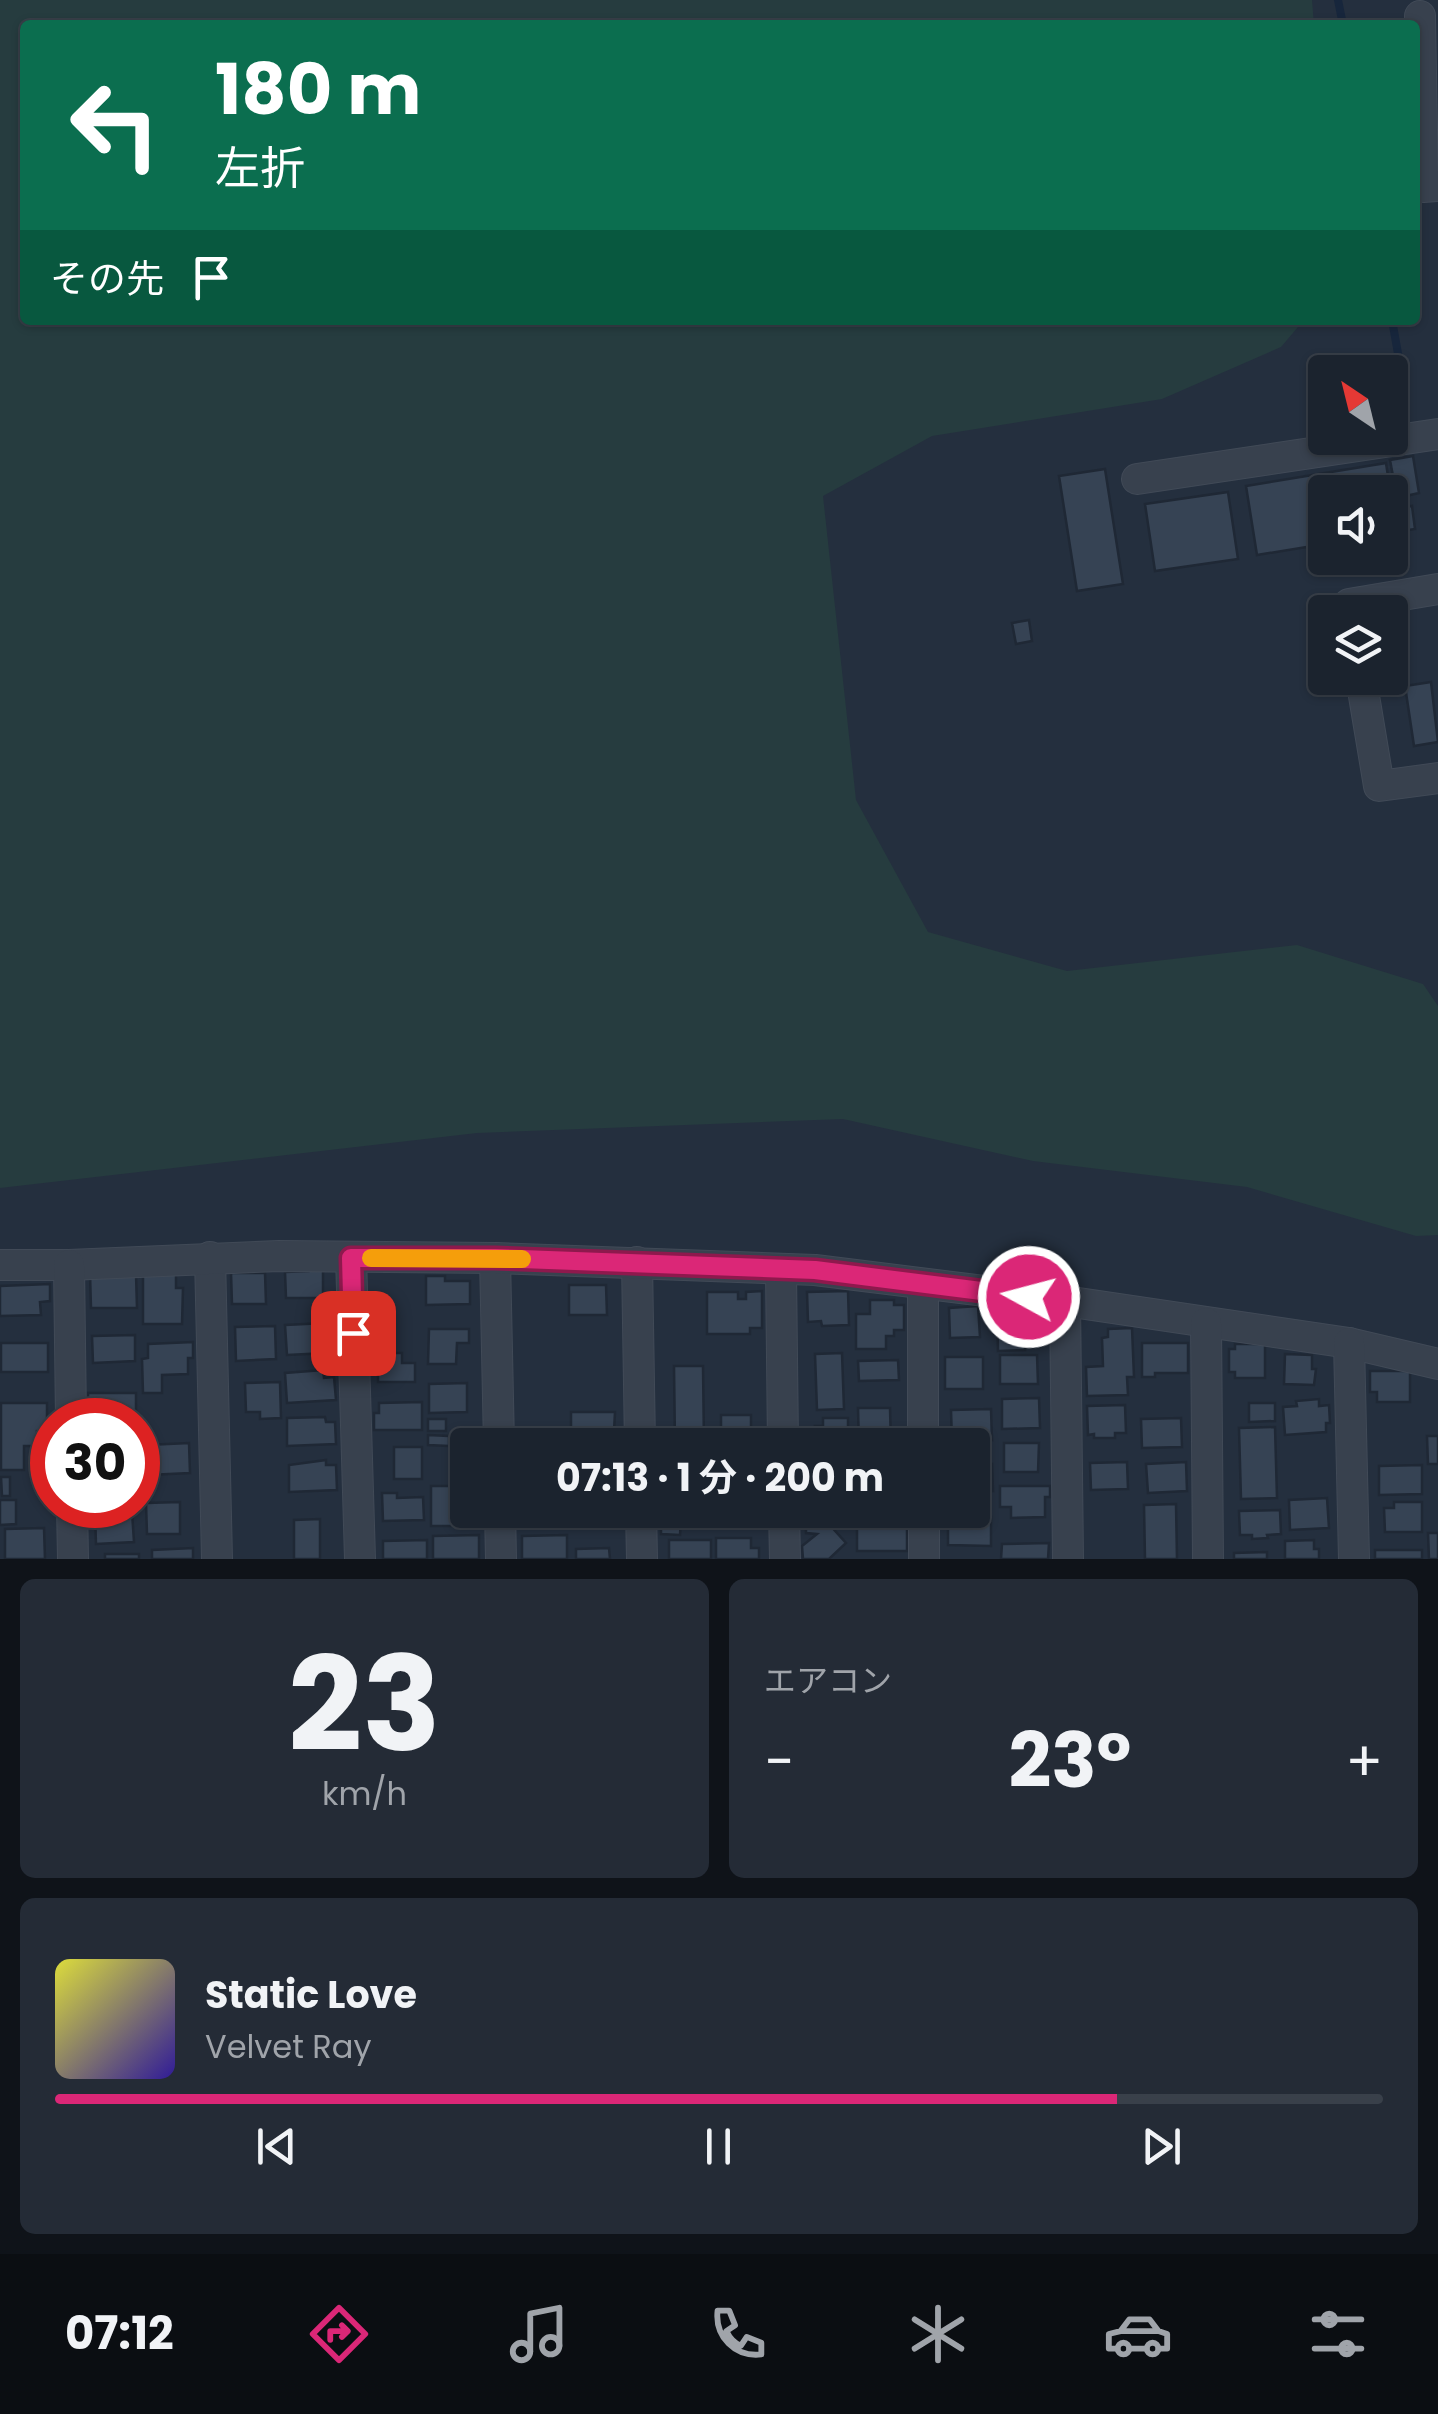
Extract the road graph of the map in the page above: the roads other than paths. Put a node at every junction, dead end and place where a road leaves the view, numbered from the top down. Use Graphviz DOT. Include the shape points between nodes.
graph roads {
  1 [pos="1420,16"];
  2 [pos="1429,52"];
  3 [pos="1430,109"];
  4 [pos="1438,186"];
  5 [pos="1438,434"];
  6 [pos="1136,479"];
  7 [pos="1438,588"];
  8 [pos="1400,595"];
  9 [pos="1365,695"];
  10 [pos="1438,778"];
  11 [pos="210,1258"];
  12 [pos="351,1258"];
  13 [pos="495,1258"];
  14 [pos="636,1262"];
  15 [pos="0,1265"];
  16 [pos="69,1266"];
  17 [pos="781,1270"];
  18 [pos="923,1284"];
  19 [pos="1065,1301"];
  20 [pos="1206,1323"];
  21 [pos="1349,1343"];
  22 [pos="1438,1364"];
  23 [pos="71,1398"];
  24 [pos="499,1428"];
  25 [pos="640,1428"];
  26 [pos="783,1428"];
  27 [pos="923,1428"];
  28 [pos="72,1528"];
  29 [pos="500,1528"];
  30 [pos="641,1528"];
  31 [pos="784,1528"];
  32 [pos="924,1528"];
  33 [pos="73,1559"];
  34 [pos="217,1559"];
  35 [pos="360,1559"];
  36 [pos="501,1559"];
  37 [pos="642,1559"];
  38 [pos="785,1559"];
  39 [pos="924,1559"];
  40 [pos="1068,1559"];
  41 [pos="1208,1559"];
  42 [pos="1354,1559"];
  1 -- 2 [label="street"];
  2 -- 3 [label="street"];
  3 -- 4 [label="street" via="1424,186"];
  5 -- 6 [label="street"];
  7 -- 8 [label="street"];
  9 -- 10 [label="street" via="1379,786"];
  11 -- 12 [label="street"];
  11 -- 16 [label="street"];
  11 -- 34 [label="street"];
  12 -- 13 [label="street"];
  12 -- 35 [label="street"];
  13 -- 14 [label="street"];
  13 -- 24 [label="street"];
  14 -- 17 [label="street"];
  14 -- 25 [label="street"];
  15 -- 16 [label="street"];
  16 -- 23 [label="street"];
  17 -- 18 [label="street"];
  17 -- 26 [label="street"];
  18 -- 19 [label="street"];
  18 -- 27 [label="street"];
  19 -- 20 [label="street"];
  19 -- 40 [label="street"];
  20 -- 21 [label="street"];
  20 -- 41 [label="street"];
  21 -- 22 [label="street"];
  21 -- 42 [label="street"];
  28 -- 33 [label="street"];
  29 -- 36 [label="street"];
  30 -- 37 [label="street"];
  31 -- 38 [label="street"];
  32 -- 39 [label="street"];
}
